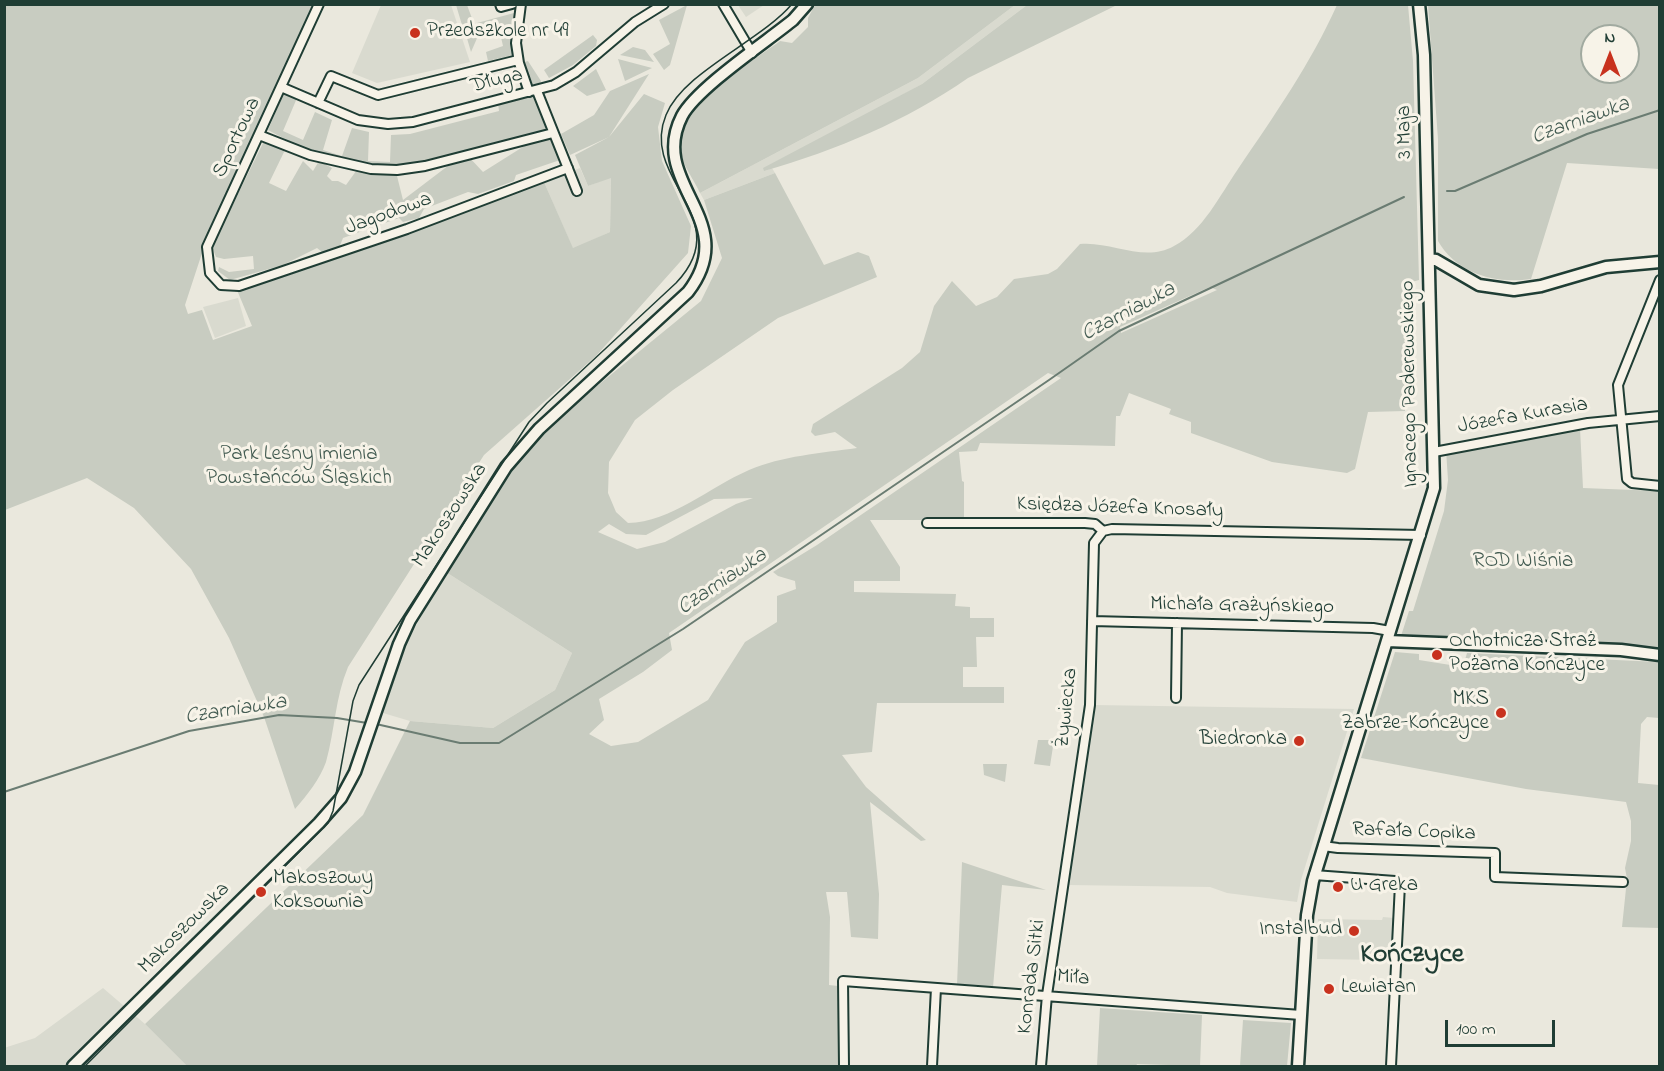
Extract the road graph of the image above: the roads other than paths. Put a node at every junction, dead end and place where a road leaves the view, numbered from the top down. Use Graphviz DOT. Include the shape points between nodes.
graph roads {
  1 [pos="319,4"];
  2 [pos="500,4"];
  3 [pos="512,4"];
  4 [pos="521,4"];
  5 [pos="664,4"];
  6 [pos="723,4"];
  7 [pos="807,4"];
  8 [pos="1419,4"];
  9 [pos="752,52"];
  10 [pos="518,60"];
  11 [pos="281,87"];
  12 [pos="533,92"];
  13 [pos="318,103"];
  14 [pos="553,133"];
  15 [pos="259,135"];
  16 [pos="568,168"];
  17 [pos="577,191"];
  18 [pos="1429,259"];
  19 [pos="1659,262"];
  20 [pos="1659,280"];
  21 [pos="221,285"];
  22 [pos="1659,416"];
  23 [pos="1620,418"];
  24 [pos="1434,452"];
  25 [pos="1659,486"];
  26 [pos="927,523"];
  27 [pos="1103,531"];
  28 [pos="1421,535"];
  29 [pos="1092,621"];
  30 [pos="1177,623"];
  31 [pos="1389,636"];
  32 [pos="1659,655"];
  33 [pos="1176,698"];
  34 [pos="1323,846"];
  35 [pos="1314,875"];
  36 [pos="1623,882"];
  37 [pos="1062,891"];
  38 [pos="936,988"];
  39 [pos="1047,995"];
  40 [pos="1301,1015"];
  41 [pos="73,1066"];
  42 [pos="844,1066"];
  43 [pos="933,1066"];
  44 [pos="1041,1066"];
  45 [pos="1298,1066"];
  46 [pos="1391,1066"];
  1 -- 11 [label="street, Sportowa"];
  2 -- 3 [label="street"];
  4 -- 10 [label="street"];
  5 -- 12 [label="street, Długa" via="635,22 568,77"];
  6 -- 9 [label="street"];
  7 -- 9 [label="main road, Makoszowska"];
  8 -- 18 [label="main road, 3 Maja"];
  9 -- 41 [label="main road, Makoszowska" via="695,99 677,130 676,165 706,234 707,247 701,272 688,292 539,429 506,467 410,620 349,784 324,819"];
  10 -- 12 [label="street"];
  10 -- 13 [label="street, Długa" via="378,94 331,76"];
  11 -- 13 [label="street, Długa"];
  11 -- 15 [label="street, Sportowa"];
  12 -- 13 [label="street, Długa" via="401,124 358,120"];
  12 -- 14 [label="street"];
  14 -- 15 [label="street, Jagodowa" via="397,170 371,169 310,155"];
  14 -- 16 [label="street"];
  15 -- 21 [label="street, Sportowa" via="207,247 210,273"];
  16 -- 17 [label="street"];
  16 -- 21 [label="street, Jagodowa" via="407,229 239,286"];
  18 -- 19 [label="main road" via="1479,285 1514,290 1606,267"];
  18 -- 24 [label="main road, Ignacego Paderewskiego"];
  20 -- 23 [label="street" via="1618,385"];
  22 -- 23 [label="street, Józefa Kurasia"];
  23 -- 24 [label="street, Józefa Kurasia"];
  23 -- 25 [label="street" via="1627,479"];
  24 -- 28 [label="main road, Ignacego Paderewskiego" via="1434,488"];
  26 -- 27 [label="street, Księdza Józefa Knosały" via="1085,523 1095,524"];
  27 -- 28 [label="street, Księdza Józefa Knosały"];
  27 -- 29 [label="street, Żywiecka" via="1094,543"];
  28 -- 31 [label="main road, Ignacego Paderewskiego"];
  29 -- 30 [label="street, Michała Grażyńskiego"];
  29 -- 37 [label="street, Żywiecka" via="1090,705"];
  30 -- 31 [label="street, Michała Grażyńskiego" via="1373,628"];
  30 -- 33 [label="street"];
  31 -- 32 [label="main road"];
  31 -- 34 [label="main road, Ignacego Paderewskiego"];
  34 -- 35 [label="main road, Ignacego Paderewskiego"];
  34 -- 36 [label="street, Rafała Copika" via="1495,853 1495,877"];
  35 -- 40 [label="main road, Ignacego Paderewskiego" via="1308,906"];
  35 -- 46 [label="street" via="1400,884"];
  37 -- 39 [label="street, Konrada Sitki"];
  38 -- 39 [label="street, Miła"];
  38 -- 42 [label="street, Miła" via="843,981"];
  38 -- 43 [label="street"];
  39 -- 40 [label="street, Miła"];
  39 -- 44 [label="street, Konrada Sitki"];
  40 -- 45 [label="main road, Ignacego Paderewskiego"];
}
